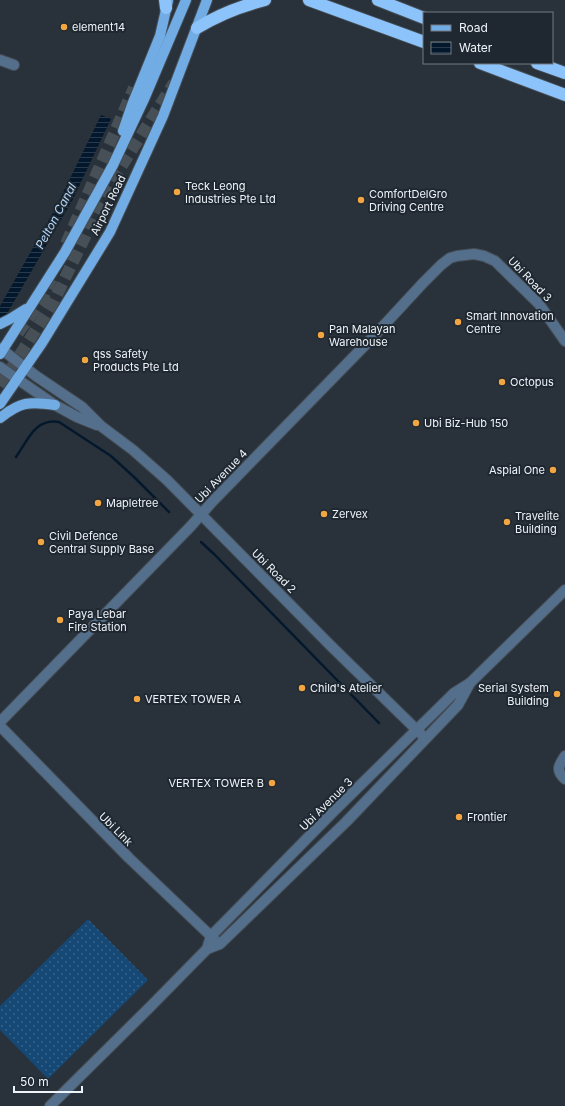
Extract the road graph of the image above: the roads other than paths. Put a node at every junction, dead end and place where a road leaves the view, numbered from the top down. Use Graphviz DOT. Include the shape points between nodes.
graph roads {
  1 [pos="186,0"];
  2 [pos="207,0"];
  3 [pos="265,0"];
  4 [pos="307,0"];
  5 [pos="378,0"];
  6 [pos="167,3"];
  7 [pos="423,18"];
  8 [pos="197,28"];
  9 [pos="423,42"];
  10 [pos="0,60"];
  11 [pos="483,64"];
  12 [pos="540,64"];
  13 [pos="14,65"];
  14 [pos="565,73"];
  15 [pos="565,96"];
  16 [pos="112,165"];
  17 [pos="464,254"];
  18 [pos="32,305"];
  19 [pos="0,324"];
  20 [pos="565,341"];
  21 [pos="1,351"];
  22 [pos="0,367"];
  23 [pos="26,367"];
  24 [pos="18,379"];
  25 [pos="0,404"];
  26 [pos="55,405"];
  27 [pos="0,418"];
  28 [pos="101,426"];
  29 [pos="202,514"];
  30 [pos="565,590"];
  31 [pos="470,684"];
  32 [pos="0,722"];
  33 [pos="0,726"];
  34 [pos="417,730"];
  35 [pos="425,738"];
  36 [pos="565,756"];
  37 [pos="565,779"];
  38 [pos="211,936"];
  39 [pos="220,944"];
  40 [pos="207,949"];
  41 [pos="50,1106"];
  1 -- 16 [label="main road, Airport Road" via="145,97"];
  2 -- 8 [label="main road, Airport Road"];
  3 -- 8 [label="highway" via="211,19"];
  4 -- 9 [label="highway"];
  5 -- 7 [label="highway"];
  6 -- 16 [label="main road, Airport Road" via="160,36 132,104"];
  8 -- 23 [label="main road, Airport Road" via="163,116 110,232"];
  10 -- 13 [label="street"];
  11 -- 15 [label="highway"];
  12 -- 14 [label="highway"];
  16 -- 18 [label="main road, Airport Road" via="65,252"];
  17 -- 20 [label="street, Ubi Road 3" via="484,256 495,261 539,304"];
  17 -- 29 [label="street, Ubi Avenue 4" via="450,258 441,265"];
  18 -- 19 [label="main road"];
  18 -- 21 [label="main road, Airport Road"];
  21 -- 23 [label="street, Ubi Road 2"];
  22 -- 24 [label="street, Ubi Road 2"];
  23 -- 24 [label="main road, Airport Road"];
  23 -- 28 [label="street, Ubi Road 2" via="82,407"];
  24 -- 25 [label="main road, Airport Road"];
  24 -- 26 [label="street, Ubi Road 2"];
  26 -- 27 [label="main road" via="22,404"];
  26 -- 28 [label="street, Ubi Road 2"];
  28 -- 29 [label="street, Ubi Road 2" via="133,450"];
  29 -- 32 [label="street, Ubi Avenue 4"];
  29 -- 34 [label="street, Ubi Road 2"];
  30 -- 31 [label="street, Ubi Avenue 3"];
  31 -- 34 [label="street, Ubi Avenue 3" via="454,693"];
  31 -- 35 [label="street, Ubi Avenue 3" via="458,705"];
  33 -- 38 [label="street, Ubi Link" via="133,862"];
  34 -- 35 [label="street, Ubi Road 2"];
  34 -- 38 [label="street, Ubi Avenue 3"];
  35 -- 39 [label="street, Ubi Avenue 3" via="346,822"];
  36 -- 37 [label="street" via="558,768"];
  38 -- 39 [label="street, Ubi Link"];
  38 -- 40 [label="street, Ubi Avenue 3"];
  39 -- 40 [label="street, Ubi Avenue 3"];
  40 -- 41 [label="street, Ubi Avenue 3"];
}
